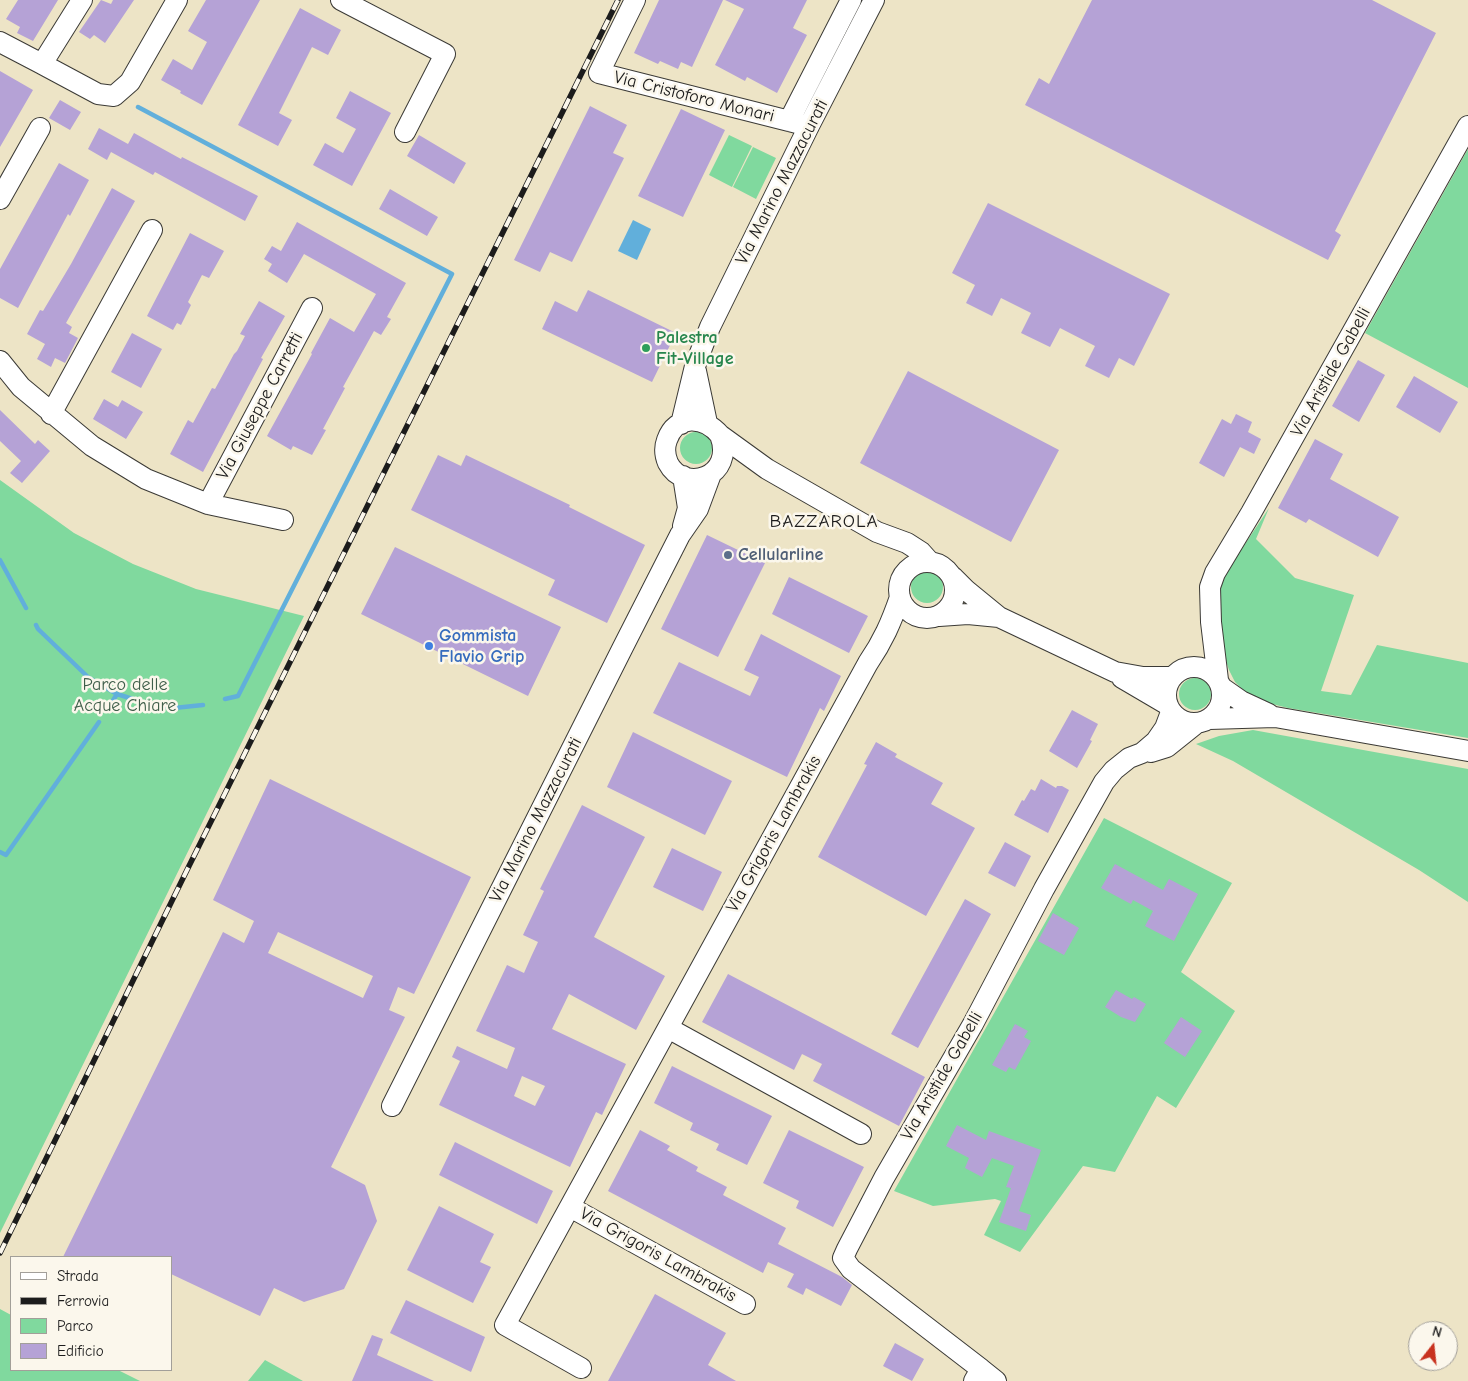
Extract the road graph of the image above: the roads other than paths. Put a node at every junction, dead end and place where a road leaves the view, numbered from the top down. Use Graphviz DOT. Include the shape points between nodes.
graph roads {
  1 [pos="82,0"];
  2 [pos="177,0"];
  3 [pos="341,0"];
  4 [pos="635,0"];
  5 [pos="851,0"];
  6 [pos="874,0"];
  7 [pos="0,42"];
  8 [pos="42,64"];
  9 [pos="789,121"];
  10 [pos="809,126"];
  11 [pos="1468,126"];
  12 [pos="40,128"];
  13 [pos="406,132"];
  14 [pos="0,199"];
  15 [pos="152,230"];
  16 [pos="312,308"];
  17 [pos="0,361"];
  18 [pos="695,366"];
  19 [pos="51,414"];
  20 [pos="680,424"];
  21 [pos="713,429"];
  22 [pos="767,469"];
  23 [pos="713,472"];
  24 [pos="683,476"];
  25 [pos="208,504"];
  26 [pos="283,520"];
  27 [pos="877,532"];
  28 [pos="680,535"];
  29 [pos="930,562"];
  30 [pos="905,572"];
  31 [pos="953,577"];
  32 [pos="900,597"];
  33 [pos="939,616"];
  34 [pos="917,617"];
  35 [pos="999,617"];
  36 [pos="1211,622"];
  37 [pos="882,642"];
  38 [pos="1115,672"];
  39 [pos="1180,672"];
  40 [pos="1220,683"];
  41 [pos="1169,708"];
  42 [pos="1275,717"];
  43 [pos="1203,721"];
  44 [pos="1468,751"];
  45 [pos="1142,753"];
  46 [pos="668,1028"];
  47 [pos="392,1106"];
  48 [pos="861,1134"];
  49 [pos="570,1207"];
  50 [pos="745,1304"];
  51 [pos="581,1368"];
  52 [pos="984,1377"];
  1 -- 8 [label="street"];
  2 -- 8 [label="street" via="130,82 114,96 98,94"];
  3 -- 13 [label="street" via="445,54"];
  4 -- 9 [label="street, Via Cristoforo Monari" via="599,73"];
  5 -- 9 [label="street, Via Cristoforo Monari"];
  6 -- 10 [label="street, Via Marino Mazzacurati"];
  7 -- 8 [label="street"];
  9 -- 10 [label="street, Via Cristoforo Monari"];
  10 -- 18 [label="street, Via Marino Mazzacurati" via="710,328"];
  11 -- 36 [label="street, Via Aristide Gabelli" via="1215,573 1210,587"];
  12 -- 14 [label="street"];
  15 -- 19 [label="street"];
  16 -- 25 [label="street, Via Giuseppe Carretti"];
  17 -- 19 [label="street, Via Giuseppe Carretti" via="21,387"];
  18 -- 20 [label="street, Via Marino Mazzacurati"];
  18 -- 21 [label="street, Via Marino Mazzacurati"];
  19 -- 25 [label="street, Via Giuseppe Carretti" via="92,446 146,479"];
  20 -- 21 [label="street" via="698,421"];
  20 -- 24 [label="street, Via Marino Mazzacurati" via="669,434 665,450 670,466"];
  21 -- 22 [label="street"];
  21 -- 23 [label="street, Via Marino Mazzacurati" via="723,443 724,453"];
  22 -- 23 [label="street" via="738,466"];
  22 -- 27 [label="street"];
  23 -- 24 [label="street" via="702,478"];
  23 -- 28 [label="street, Via Marino Mazzacurati" via="698,509"];
  24 -- 28 [label="street, Via Marino Mazzacurati" via="688,508"];
  25 -- 26 [label="street, Via Giuseppe Carretti"];
  27 -- 29 [label="street" via="907,544"];
  27 -- 30 [label="street" via="896,553"];
  28 -- 47 [label="street, Via Marino Mazzacurati"];
  29 -- 30 [label="street" via="921,562"];
  29 -- 31 [label="street" via="944,566"];
  30 -- 32 [label="street" via="900,580"];
  31 -- 33 [label="street" via="956,595 947,611"];
  31 -- 35 [label="street"];
  32 -- 34 [label="street" via="903,606"];
  32 -- 37 [label="street, Via Grigoris Lambrakis"];
  33 -- 34 [label="street"];
  33 -- 35 [label="street"];
  34 -- 37 [label="street, Via Grigoris Lambrakis"];
  35 -- 38 [label="street"];
  36 -- 39 [label="street, Via Aristide Gabelli" via="1202,645"];
  36 -- 40 [label="street, Via Aristide Gabelli"];
  37 -- 46 [label="street, Via Grigoris Lambrakis"];
  38 -- 39 [label="street" via="1143,677"];
  38 -- 41 [label="street"];
  39 -- 40 [label="street" via="1196,666 1205,668"];
  39 -- 41 [label="street" via="1166,690"];
  40 -- 42 [label="street" via="1241,701"];
  40 -- 43 [label="street" via="1223,696 1220,705 1216,713"];
  41 -- 43 [label="street" via="1178,718 1188,722"];
  41 -- 45 [label="street, Via Aristide Gabelli" via="1161,735"];
  42 -- 43 [label="street"];
  42 -- 44 [label="street"];
  43 -- 45 [label="street, Via Aristide Gabelli" via="1167,747"];
  45 -- 52 [label="street, Via Aristide Gabelli" via="1129,758 1104,782 973,1024 884,1178 843,1258 851,1269"];
  46 -- 48 [label="street"];
  46 -- 49 [label="street, Via Grigoris Lambrakis"];
  49 -- 50 [label="street, Via Grigoris Lambrakis"];
  49 -- 51 [label="street, Via Grigoris Lambrakis" via="505,1325"];
}
